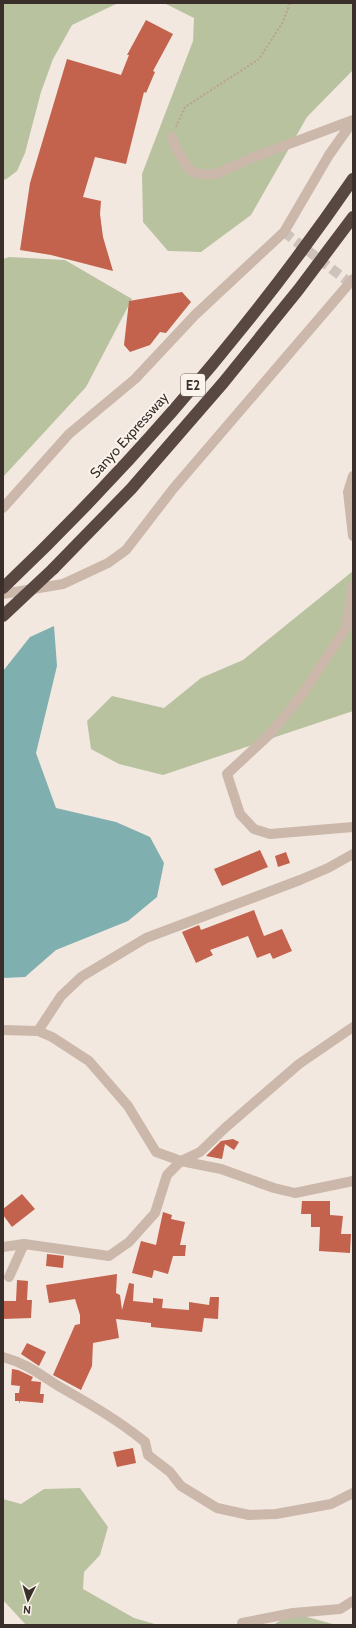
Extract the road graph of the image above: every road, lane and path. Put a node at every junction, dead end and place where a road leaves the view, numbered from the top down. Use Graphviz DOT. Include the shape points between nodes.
graph roads {
  1 [pos="290,3"];
  2 [pos="353,121"];
  3 [pos="172,136"];
  4 [pos="353,179"];
  5 [pos="353,217"];
  6 [pos="353,279"];
  7 [pos="353,476"];
  8 [pos="3,508"];
  9 [pos="353,536"];
  10 [pos="353,585"];
  11 [pos="3,588"];
  12 [pos="3,594"];
  13 [pos="3,616"];
  14 [pos="353,827"];
  15 [pos="353,854"];
  16 [pos="353,1027"];
  17 [pos="3,1030"];
  18 [pos="38,1031"];
  19 [pos="181,1161"];
  20 [pos="353,1181"];
  21 [pos="24,1244"];
  22 [pos="3,1247"];
  23 [pos="9,1277"];
  24 [pos="3,1357"];
  25 [pos="353,1494"];
  26 [pos="353,1602"];
  27 [pos="244,1625"];
  1 -- 3 [label="path" via="283,22 260,59 185,107"];
  2 -- 3 [label="street" via="254,157 216,174 197,174 189,169"];
  2 -- 8 [label="street" via="329,155 284,232 195,315 135,379 69,434"];
  4 -- 11 [label="highway, Sanyo Expressway / E2" via="281,277 202,375 112,477"];
  5 -- 13 [label="highway, E2, bridge" via="223,383 131,489"];
  6 -- 12 [label="street" via="178,483 126,550 108,563 63,584"];
  7 -- 9 [label="street" via="348,492"];
  10 -- 14 [label="street" via="346,628 301,696 271,733 227,774 240,814 254,829 270,834"];
  15 -- 18 [label="street" via="300,880 146,938 81,977 61,996"];
  16 -- 19 [label="street" via="299,1064 200,1152"];
  17 -- 18 [label="street"];
  18 -- 19 [label="street" via="89,1061 128,1106 156,1152"];
  19 -- 20 [label="street" via="221,1169 274,1188 295,1192"];
  19 -- 21 [label="street" via="167,1175 155,1213 129,1242 109,1256"];
  21 -- 22 [label="street"];
  21 -- 23 [label="street"];
  24 -- 25 [label="street" via="42,1374 124,1425 145,1442 148,1455 170,1472 181,1486 217,1508 249,1515 276,1514 331,1504"];
  26 -- 27 [label="street" via="340,1609 293,1613 242,1623"];
}
